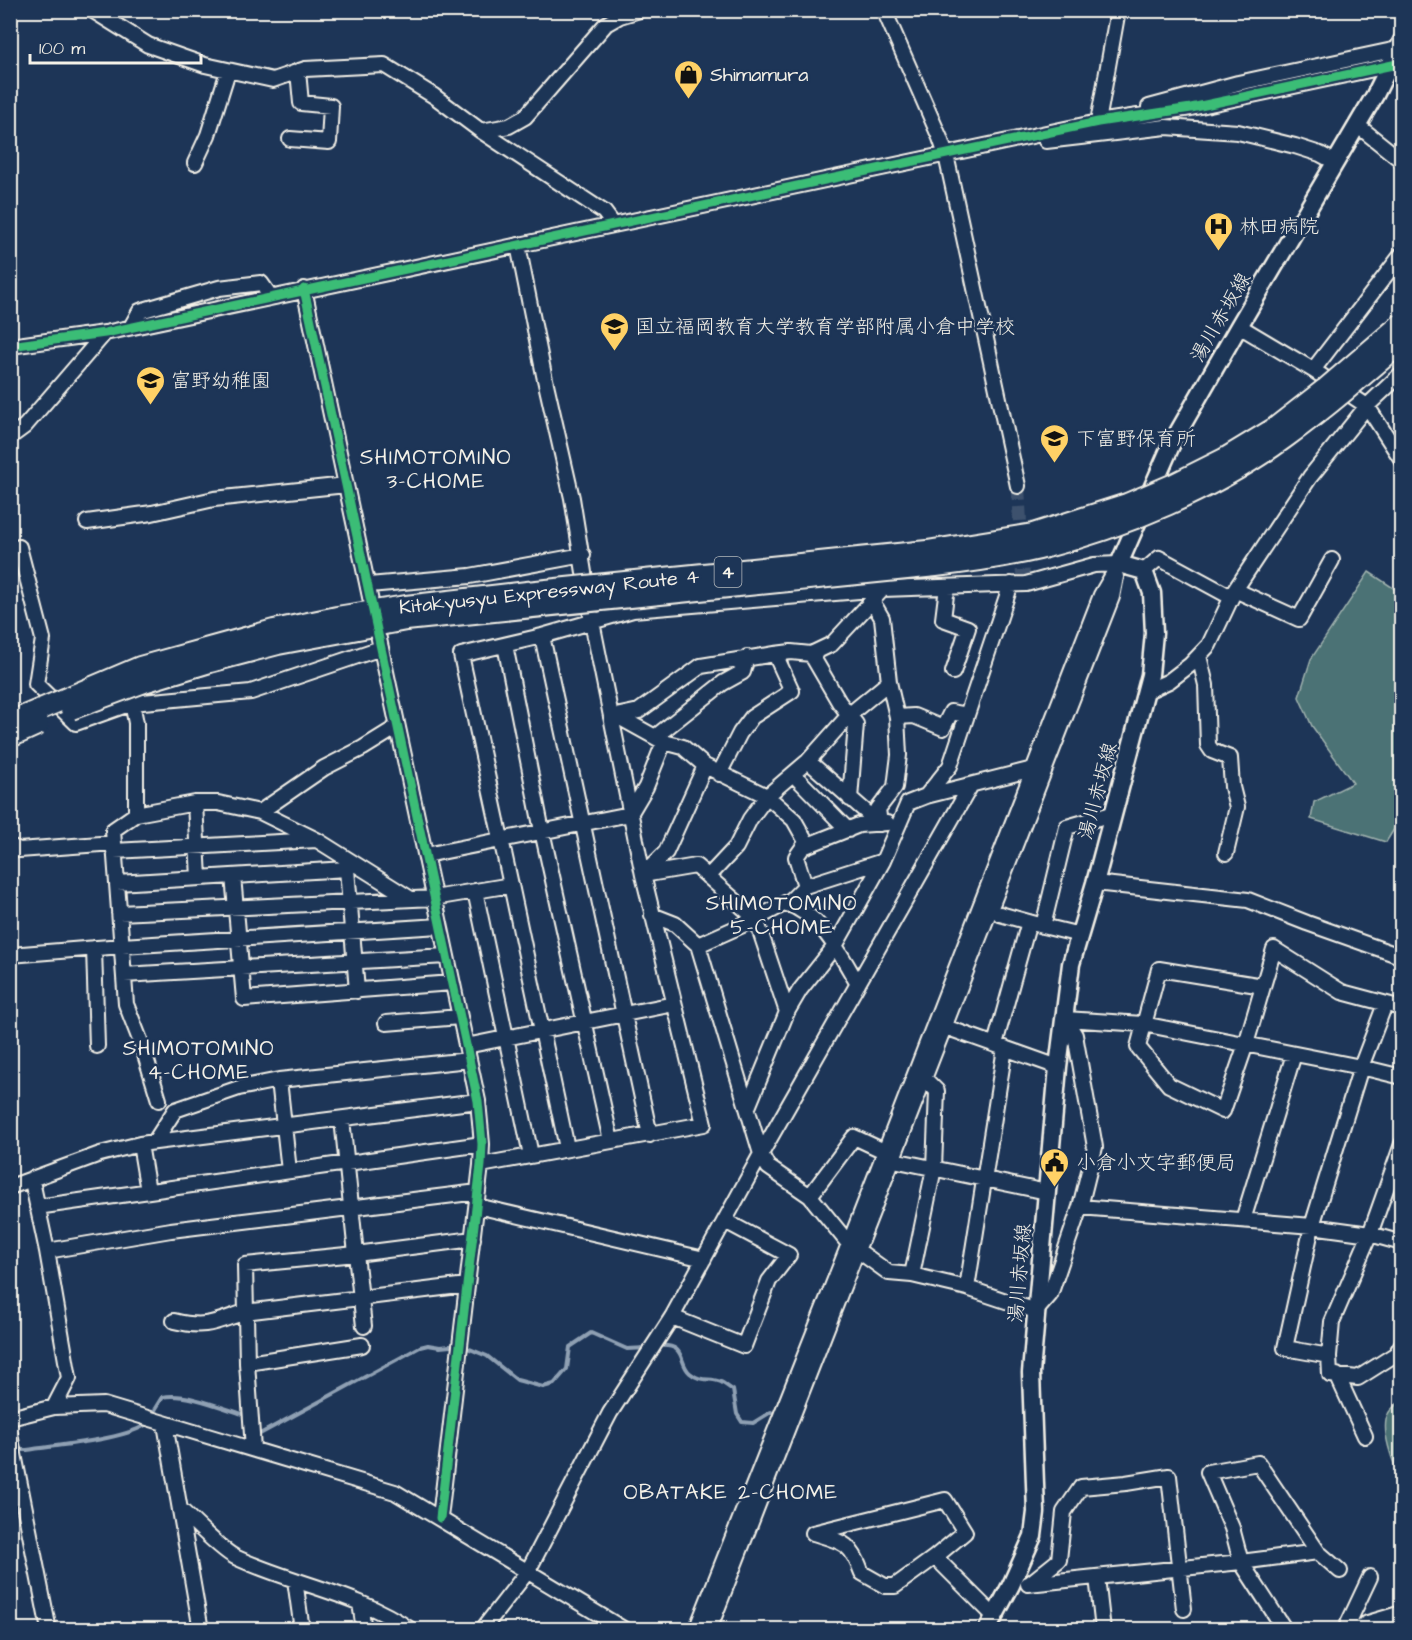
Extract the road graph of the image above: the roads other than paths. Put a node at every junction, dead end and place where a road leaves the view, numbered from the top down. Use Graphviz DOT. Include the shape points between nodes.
graph roads {
  1 [pos="92,10"];
  2 [pos="640,10"];
  3 [pos="884,10"];
  4 [pos="1118,10"];
  5 [pos="1398,53"];
  6 [pos="228,71"];
  7 [pos="298,71"];
  8 [pos="1191,108"];
  9 [pos="1098,122"];
  10 [pos="1357,125"];
  11 [pos="1188,128"];
  12 [pos="480,131"];
  13 [pos="290,139"];
  14 [pos="993,145"];
  15 [pos="946,155"];
  16 [pos="1401,161"];
  17 [pos="1335,162"];
  18 [pos="195,163"];
  19 [pos="613,224"];
  20 [pos="518,245"];
  21 [pos="1401,254"];
  22 [pos="304,289"];
  23 [pos="271,297"];
  24 [pos="1401,323"];
  25 [pos="1239,326"];
  26 [pos="131,327"];
  27 [pos="105,333"];
  28 [pos="1401,342"];
  29 [pos="10,346"];
  30 [pos="1313,370"];
  31 [pos="1401,373"];
  32 [pos="1366,406"];
  33 [pos="10,437"];
  34 [pos="1401,460"];
  35 [pos="346,485"];
  36 [pos="1018,486"];
  37 [pos="87,522"];
  38 [pos="19,547"];
  39 [pos="582,555"];
  40 [pos="1332,560"];
  41 [pos="1119,564"];
  42 [pos="1144,572"];
  43 [pos="1020,582"];
  44 [pos="369,585"];
  45 [pos="947,587"];
  46 [pos="883,589"];
  47 [pos="1233,593"];
  48 [pos="872,601"];
  49 [pos="592,622"];
  50 [pos="542,636"];
  51 [pos="505,645"];
  52 [pos="381,648"];
  53 [pos="775,654"];
  54 [pos="811,654"];
  55 [pos="1199,656"];
  56 [pos="747,657"];
  57 [pos="953,672"];
  58 [pos="889,682"];
  59 [pos="1145,692"];
  60 [pos="132,703"];
  61 [pos="850,714"];
  62 [pos="967,714"];
  63 [pos="614,716"];
  64 [pos="897,717"];
  65 [pos="10,722"];
  66 [pos="397,727"];
  67 [pos="10,737"];
  68 [pos="659,740"];
  69 [pos="808,761"];
  70 [pos="705,766"];
  71 [pos="1033,769"];
  72 [pos="719,774"];
  73 [pos="793,774"];
  74 [pos="971,785"];
  75 [pos="767,796"];
  76 [pos="926,796"];
  77 [pos="850,799"];
  78 [pos="195,803"];
  79 [pos="260,812"];
  80 [pos="136,814"];
  81 [pos="630,814"];
  82 [pos="1113,814"];
  83 [pos="898,823"];
  84 [pos="582,824"];
  85 [pos="880,824"];
  86 [pos="848,830"];
  87 [pos="542,831"];
  88 [pos="503,839"];
  89 [pos="317,840"];
  90 [pos="808,845"];
  91 [pos="10,846"];
  92 [pos="114,847"];
  93 [pos="198,847"];
  94 [pos="1226,853"];
  95 [pos="426,855"];
  96 [pos="883,861"];
  97 [pos="643,875"];
  98 [pos="233,876"];
  99 [pos="708,877"];
  100 [pos="199,878"];
  101 [pos="117,883"];
  102 [pos="1095,884"];
  103 [pos="511,885"];
  104 [pos="805,886"];
  105 [pos="475,891"];
  106 [pos="411,898"];
  107 [pos="434,898"];
  108 [pos="350,901"];
  109 [pos="785,903"];
  110 [pos="236,908"];
  111 [pos="119,913"];
  112 [pos="1000,914"];
  113 [pos="652,915"];
  114 [pos="756,920"];
  115 [pos="1029,922"];
  116 [pos="440,926"];
  117 [pos="1043,926"];
  118 [pos="352,932"];
  119 [pos="1080,935"];
  120 [pos="239,939"];
  121 [pos="698,945"];
  122 [pos="122,946"];
  123 [pos="835,946"];
  124 [pos="94,948"];
  125 [pos="10,955"];
  126 [pos="446,956"];
  127 [pos="1400,956"];
  128 [pos="355,961"];
  129 [pos="242,968"];
  130 [pos="124,975"];
  131 [pos="452,983"];
  132 [pos="858,984"];
  133 [pos="1263,986"];
  134 [pos="357,991"];
  135 [pos="674,1004"];
  136 [pos="1385,1004"];
  137 [pos="1401,1008"];
  138 [pos="787,1012"];
  139 [pos="623,1014"];
  140 [pos="460,1017"];
  141 [pos="1065,1018"];
  142 [pos="585,1022"];
  143 [pos="386,1023"];
  144 [pos="940,1023"];
  145 [pos="1143,1024"];
  146 [pos="542,1030"];
  147 [pos="506,1037"];
  148 [pos="1246,1044"];
  149 [pos="97,1046"];
  150 [pos="466,1046"];
  151 [pos="1000,1046"];
  152 [pos="1294,1054"];
  153 [pos="469,1060"];
  154 [pos="1058,1067"];
  155 [pos="1361,1067"];
  156 [pos="1401,1077"];
  157 [pos="924,1078"];
  158 [pos="279,1080"];
  159 [pos="159,1100"];
  160 [pos="478,1101"];
  161 [pos="748,1107"];
  162 [pos="342,1119"];
  163 [pos="285,1126"];
  164 [pos="650,1135"];
  165 [pos="154,1141"];
  166 [pos="611,1141"];
  167 [pos="140,1144"];
  168 [pos="482,1144"];
  169 [pos="1401,1144"];
  170 [pos="567,1148"];
  171 [pos="761,1154"];
  172 [pos="531,1155"];
  173 [pos="886,1156"];
  174 [pos="346,1163"];
  175 [pos="481,1165"];
  176 [pos="934,1168"];
  177 [pos="289,1171"];
  178 [pos="984,1179"];
  179 [pos="32,1181"];
  180 [pos="10,1187"];
  181 [pos="148,1191"];
  182 [pos="1047,1192"];
  183 [pos="810,1196"];
  184 [pos="477,1199"];
  185 [pos="37,1207"];
  186 [pos="1080,1207"];
  187 [pos="351,1208"];
  188 [pos="1243,1220"];
  189 [pos="725,1221"];
  190 [pos="1312,1226"];
  191 [pos="1370,1234"];
  192 [pos="473,1239"];
  193 [pos="1401,1243"];
  194 [pos="853,1247"];
  195 [pos="47,1251"];
  196 [pos="356,1254"];
  197 [pos="704,1259"];
  198 [pos="912,1275"];
  199 [pos="467,1285"];
  200 [pos="968,1288"];
  201 [pos="361,1298"];
  202 [pos="1036,1311"];
  203 [pos="245,1312"];
  204 [pos="672,1317"];
  205 [pos="174,1321"];
  206 [pos="364,1326"];
  207 [pos="1401,1344"];
  208 [pos="362,1345"];
  209 [pos="1329,1356"];
  210 [pos="247,1363"];
  211 [pos="1337,1376"];
  212 [pos="54,1407"];
  213 [pos="10,1418"];
  214 [pos="165,1424"];
  215 [pos="10,1434"];
  216 [pos="1365,1436"];
  217 [pos="253,1449"];
  218 [pos="180,1509"];
  219 [pos="440,1518"];
  220 [pos="1318,1552"];
  221 [pos="935,1557"];
  222 [pos="1241,1562"];
  223 [pos="1179,1569"];
  224 [pos="528,1571"];
  225 [pos="1340,1571"];
  226 [pos="1097,1577"];
  227 [pos="1370,1577"];
  228 [pos="295,1580"];
  229 [pos="1029,1584"];
  230 [pos="1011,1585"];
  231 [pos="360,1603"];
  232 [pos="1184,1609"];
  233 [pos="1401,1613"];
  234 [pos="991,1623"];
  235 [pos="50,1629"];
  236 [pos="201,1629"];
  237 [pos="302,1629"];
  238 [pos="364,1629"];
  239 [pos="411,1629"];
  240 [pos="482,1629"];
  241 [pos="625,1629"];
  242 [pos="696,1629"];
  243 [pos="709,1629"];
  244 [pos="1103,1629"];
  245 [pos="1286,1629"];
  246 [pos="1345,1629"];
  247 [pos="1355,1629"];
  1 -- 6 [label="street" via="148,45"];
  2 -- 12 [label="street" via="606,24 525,117 509,126"];
  3 -- 15 [label="street"];
  4 -- 9 [label="street"];
  5 -- 8 [label="street"];
  5 -- 9 [label="street" via="1238,84"];
  5 -- 10 [label="main road, 湯川赤坂線"];
  6 -- 7 [label="street" via="273,80"];
  6 -- 18 [label="street"];
  7 -- 12 [label="street" via="384,65"];
  7 -- 13 [label="street" via="301,103 332,106 329,142"];
  8 -- 9 [label="street"];
  8 -- 11 [label="street" via="1183,117"];
  9 -- 14 [label="street"];
  10 -- 16 [label="street"];
  10 -- 17 [label="main road, 湯川赤坂線"];
  11 -- 14 [label="street" via="1156,127"];
  11 -- 17 [label="street" via="1265,138"];
  12 -- 19 [label="street" via="604,212"];
  14 -- 15 [label="street"];
  15 -- 19 [label="street"];
  15 -- 36 [label="street"];
  17 -- 25 [label="main road, 湯川赤坂線"];
  19 -- 20 [label="street"];
  20 -- 22 [label="street"];
  20 -- 39 [label="street"];
  21 -- 30 [label="street"];
  22 -- 23 [label="street"];
  22 -- 35 [label="street"];
  23 -- 26 [label="street"];
  23 -- 26 [label="street" via="261,283 219,288 140,311"];
  24 -- 65 [label="highway, Kitakyusyu Expressway Route 4 / 4, bridge" via="1275,428 1224,459 1127,504 1033,534 927,551 516,593 337,617 140,667"];
  25 -- 30 [label="street"];
  25 -- 41 [label="main road, 湯川赤坂線" via="1172,443"];
  26 -- 27 [label="street"];
  27 -- 29 [label="street"];
  27 -- 33 [label="street" via="25,426"];
  28 -- 67 [label="highway, Kitakyusyu Expressway Route 4 / 4, bridge" via="1284,439 1232,472 1181,498 1085,536 1020,553 947,565 436,616 336,632 144,682"];
  30 -- 32 [label="street"];
  31 -- 32 [label="street"];
  32 -- 34 [label="street"];
  32 -- 47 [label="street" via="1310,477"];
  35 -- 37 [label="street" via="214,499"];
  35 -- 44 [label="street"];
  38 -- 60 [label="street" via="43,639 36,684 76,723"];
  39 -- 44 [label="street" via="470,576"];
  39 -- 49 [label="street"];
  40 -- 47 [label="street" via="1299,619"];
  41 -- 42 [label="main road"];
  41 -- 43 [label="street" via="1094,565"];
  41 -- 71 [label="street" via="1101,595"];
  41 -- 144 [label="street" via="1112,597"];
  42 -- 47 [label="street" via="1159,558"];
  42 -- 59 [label="main road, 湯川赤坂線" via="1152,593 1154,633"];
  43 -- 45 [label="street"];
  43 -- 62 [label="street"];
  44 -- 52 [label="street"];
  45 -- 46 [label="street"];
  45 -- 57 [label="street" via="942,619 968,628"];
  46 -- 48 [label="street"];
  46 -- 49 [label="street" via="633,610"];
  47 -- 55 [label="street" via="1209,645"];
  48 -- 54 [label="street" via="832,644"];
  48 -- 58 [label="street" via="882,618"];
  49 -- 50 [label="street"];
  49 -- 63 [label="street"];
  50 -- 51 [label="street"];
  50 -- 84 [label="street"];
  51 -- 87 [label="street"];
  51 -- 88 [label="street" via="461,655"];
  52 -- 60 [label="street" via="251,692"];
  52 -- 66 [label="street"];
  53 -- 54 [label="street"];
  53 -- 56 [label="street"];
  53 -- 72 [label="street" via="792,690 752,717"];
  54 -- 61 [label="street"];
  55 -- 59 [label="street" via="1169,681"];
  55 -- 94 [label="street" via="1206,685 1208,745 1212,752 1230,758 1237,807"];
  56 -- 63 [label="street" via="701,666 639,711"];
  56 -- 68 [label="street" via="743,672 723,683"];
  58 -- 61 [label="street"];
  58 -- 64 [label="street"];
  59 -- 82 [label="main road, 湯川赤坂線"];
  60 -- 80 [label="street" via="136,723"];
  61 -- 69 [label="street"];
  61 -- 77 [label="street" via="856,724"];
  62 -- 64 [label="street" via="951,712 943,728 914,716"];
  62 -- 76 [label="street" via="950,766"];
  63 -- 68 [label="street"];
  63 -- 81 [label="street"];
  64 -- 85 [label="street" via="899,754 895,786 878,809"];
  66 -- 79 [label="street" via="324,768"];
  66 -- 95 [label="street"];
  68 -- 70 [label="street" via="683,747"];
  68 -- 81 [label="street" via="646,787"];
  69 -- 73 [label="street"];
  69 -- 77 [label="street"];
  70 -- 72 [label="street"];
  70 -- 97 [label="street" via="666,852"];
  71 -- 74 [label="street"];
  71 -- 144 [label="street"];
  72 -- 75 [label="street"];
  73 -- 75 [label="street"];
  73 -- 86 [label="street"];
  74 -- 76 [label="street"];
  74 -- 132 [label="street"];
  75 -- 90 [label="street" via="794,820"];
  75 -- 99 [label="street" via="736,846"];
  76 -- 83 [label="street" via="908,803"];
  77 -- 85 [label="street"];
  78 -- 79 [label="street" via="218,802"];
  78 -- 80 [label="street"];
  78 -- 93 [label="street"];
  79 -- 89 [label="street"];
  80 -- 92 [label="street" via="113,830"];
  81 -- 84 [label="street"];
  81 -- 97 [label="street"];
  82 -- 102 [label="main road, 湯川赤坂線"];
  82 -- 117 [label="street" via="1067,826"];
  83 -- 85 [label="street"];
  83 -- 96 [label="street"];
  84 -- 87 [label="street"];
  84 -- 139 [label="street"];
  85 -- 86 [label="street"];
  86 -- 90 [label="street"];
  87 -- 88 [label="street"];
  87 -- 142 [label="street"];
  88 -- 95 [label="street"];
  88 -- 103 [label="street"];
  89 -- 93 [label="street"];
  89 -- 106 [label="street"];
  90 -- 104 [label="street" via="796,857"];
  91 -- 92 [label="street" via="19,850"];
  92 -- 93 [label="street"];
  92 -- 101 [label="street"];
  93 -- 100 [label="street"];
  95 -- 107 [label="street"];
  96 -- 104 [label="street"];
  96 -- 123 [label="street"];
  97 -- 99 [label="street" via="696,866"];
  97 -- 113 [label="street"];
  98 -- 100 [label="street"];
  98 -- 108 [label="street" via="347,869"];
  98 -- 110 [label="street"];
  99 -- 114 [label="street"];
  100 -- 101 [label="street"];
  101 -- 111 [label="street"];
  102 -- 119 [label="main road, 湯川赤坂線"];
  102 -- 127 [label="street" via="1248,900"];
  103 -- 105 [label="street"];
  103 -- 146 [label="street"];
  104 -- 109 [label="street"];
  105 -- 107 [label="street"];
  105 -- 147 [label="street"];
  106 -- 107 [label="street"];
  106 -- 108 [label="street"];
  107 -- 116 [label="street"];
  108 -- 110 [label="street"];
  108 -- 118 [label="street"];
  109 -- 114 [label="street"];
  109 -- 123 [label="street" via="815,921"];
  110 -- 111 [label="street"];
  110 -- 120 [label="street"];
  111 -- 122 [label="street"];
  112 -- 115 [label="street"];
  113 -- 121 [label="street" via="675,924"];
  113 -- 135 [label="street"];
  114 -- 121 [label="street"];
  114 -- 138 [label="street"];
  115 -- 117 [label="street"];
  115 -- 151 [label="street"];
  116 -- 118 [label="street"];
  116 -- 126 [label="street"];
  117 -- 119 [label="street"];
  118 -- 120 [label="street"];
  118 -- 128 [label="street"];
  119 -- 141 [label="main road, 湯川赤坂線" via="1071,964"];
  120 -- 122 [label="street"];
  120 -- 129 [label="street"];
  121 -- 161 [label="street"];
  122 -- 124 [label="street"];
  122 -- 130 [label="street"];
  123 -- 132 [label="street"];
  123 -- 138 [label="street"];
  124 -- 125 [label="street"];
  124 -- 149 [label="street"];
  126 -- 128 [label="street"];
  126 -- 131 [label="street"];
  128 -- 129 [label="street"];
  128 -- 134 [label="street"];
  129 -- 130 [label="street"];
  129 -- 134 [label="street" via="244,999"];
  130 -- 159 [label="street" via="126,1004"];
  131 -- 134 [label="street"];
  131 -- 140 [label="street"];
  132 -- 171 [label="street"];
  133 -- 136 [label="street" via="1274,949 1342,992"];
  133 -- 145 [label="street" via="1159,969"];
  133 -- 148 [label="street"];
  135 -- 139 [label="street"];
  135 -- 164 [label="street" via="704,1124"];
  136 -- 137 [label="street"];
  136 -- 155 [label="street"];
  138 -- 161 [label="street"];
  139 -- 142 [label="street"];
  139 -- 164 [label="street"];
  140 -- 143 [label="street"];
  140 -- 150 [label="street"];
  141 -- 145 [label="street"];
  141 -- 154 [label="main road, 湯川赤坂線"];
  141 -- 186 [label="street" via="1075,1035 1095,1147"];
  142 -- 146 [label="street"];
  142 -- 166 [label="street"];
  144 -- 151 [label="street"];
  144 -- 157 [label="street"];
  144 -- 173 [label="street"];
  145 -- 148 [label="street"];
  145 -- 148 [label="street" via="1138,1047 1169,1085 1223,1111"];
  146 -- 147 [label="street"];
  146 -- 170 [label="street"];
  147 -- 150 [label="street"];
  147 -- 172 [label="street"];
  148 -- 152 [label="street"];
  150 -- 153 [label="street"];
  151 -- 154 [label="street"];
  151 -- 178 [label="street"];
  152 -- 155 [label="street"];
  152 -- 188 [label="street"];
  153 -- 158 [label="street"];
  153 -- 160 [label="street"];
  154 -- 182 [label="main road, 湯川赤坂線"];
  155 -- 156 [label="street"];
  155 -- 190 [label="street"];
  157 -- 173 [label="street"];
  157 -- 176 [label="street" via="937,1091"];
  158 -- 163 [label="street"];
  158 -- 165 [label="street" via="239,1088 175,1110"];
  160 -- 162 [label="street"];
  160 -- 168 [label="street"];
  161 -- 171 [label="street"];
  162 -- 163 [label="street"];
  162 -- 174 [label="street"];
  163 -- 165 [label="street"];
  163 -- 177 [label="street"];
  164 -- 166 [label="street"];
  165 -- 167 [label="street"];
  166 -- 170 [label="street"];
  167 -- 179 [label="street" via="100,1154"];
  167 -- 181 [label="street"];
  168 -- 174 [label="street"];
  168 -- 175 [label="street"];
  169 -- 191 [label="street"];
  170 -- 172 [label="street"];
  171 -- 183 [label="street" via="768,1167"];
  171 -- 189 [label="street"];
  172 -- 175 [label="street"];
  173 -- 176 [label="street"];
  173 -- 183 [label="street" via="854,1137"];
  173 -- 194 [label="street"];
  174 -- 177 [label="street"];
  174 -- 187 [label="street"];
  175 -- 184 [label="street"];
  176 -- 178 [label="street"];
  176 -- 198 [label="street"];
  177 -- 181 [label="street"];
  178 -- 182 [label="street"];
  178 -- 200 [label="street"];
  179 -- 180 [label="street"];
  179 -- 185 [label="street"];
  181 -- 185 [label="street"];
  182 -- 202 [label="main road, 湯川赤坂線"];
  183 -- 194 [label="street"];
  184 -- 187 [label="street"];
  184 -- 192 [label="street"];
  184 -- 197 [label="street"];
  185 -- 195 [label="street"];
  186 -- 188 [label="street"];
  186 -- 202 [label="street" via="1050,1295"];
  187 -- 195 [label="street" via="171,1230"];
  187 -- 196 [label="street"];
  188 -- 190 [label="street"];
  189 -- 197 [label="street"];
  189 -- 204 [label="street" via="789,1256 769,1281 744,1346"];
  190 -- 191 [label="street"];
  190 -- 209 [label="street" via="1285,1348"];
  191 -- 193 [label="street"];
  191 -- 209 [label="street" via="1332,1322"];
  192 -- 196 [label="street"];
  192 -- 199 [label="street"];
  194 -- 198 [label="street" via="889,1273"];
  194 -- 242 [label="street"];
  194 -- 243 [label="street"];
  195 -- 212 [label="street" via="69,1378"];
  196 -- 201 [label="street"];
  196 -- 203 [label="street" via="245,1265"];
  197 -- 204 [label="street"];
  198 -- 200 [label="street"];
  199 -- 201 [label="street"];
  199 -- 219 [label="street"];
  200 -- 202 [label="street"];
  201 -- 203 [label="street"];
  201 -- 206 [label="street"];
  202 -- 230 [label="main road, 湯川赤坂線" via="1031,1373 1036,1512 1033,1536"];
  203 -- 205 [label="street" via="195,1326"];
  203 -- 210 [label="street"];
  204 -- 224 [label="street" via="610,1413"];
  207 -- 211 [label="street" via="1396,1354 1358,1378"];
  208 -- 210 [label="street"];
  209 -- 211 [label="street" via="1330,1375"];
  210 -- 217 [label="street"];
  211 -- 216 [label="street"];
  212 -- 213 [label="street"];
  212 -- 214 [label="street" via="104,1405"];
  214 -- 217 [label="street"];
  214 -- 218 [label="street"];
  215 -- 235 [label="street"];
  217 -- 219 [label="street" via="394,1492"];
  218 -- 228 [label="street" via="233,1556"];
  218 -- 236 [label="street"];
  219 -- 224 [label="street"];
  220 -- 222 [label="street"];
  220 -- 222 [label="street" via="1258,1463 1208,1472 1232,1528"];
  220 -- 225 [label="street"];
  221 -- 221 [label="street" via="965,1532 945,1500 813,1533 842,1542 856,1555 862,1573 885,1586 895,1586"];
  221 -- 234 [label="street"];
  222 -- 223 [label="street"];
  222 -- 245 [label="street"];
  223 -- 226 [label="street"];
  223 -- 229 [label="street" via="1169,1476 1081,1487 1064,1512 1059,1560"];
  223 -- 232 [label="street"];
  224 -- 240 [label="street"];
  224 -- 241 [label="street"];
  226 -- 229 [label="street"];
  226 -- 244 [label="street"];
  227 -- 246 [label="street"];
  228 -- 231 [label="street"];
  228 -- 237 [label="street"];
  229 -- 230 [label="street"];
  230 -- 234 [label="main road, 湯川赤坂線"];
  231 -- 238 [label="street"];
  231 -- 239 [label="street"];
  233 -- 247 [label="street"];
}
